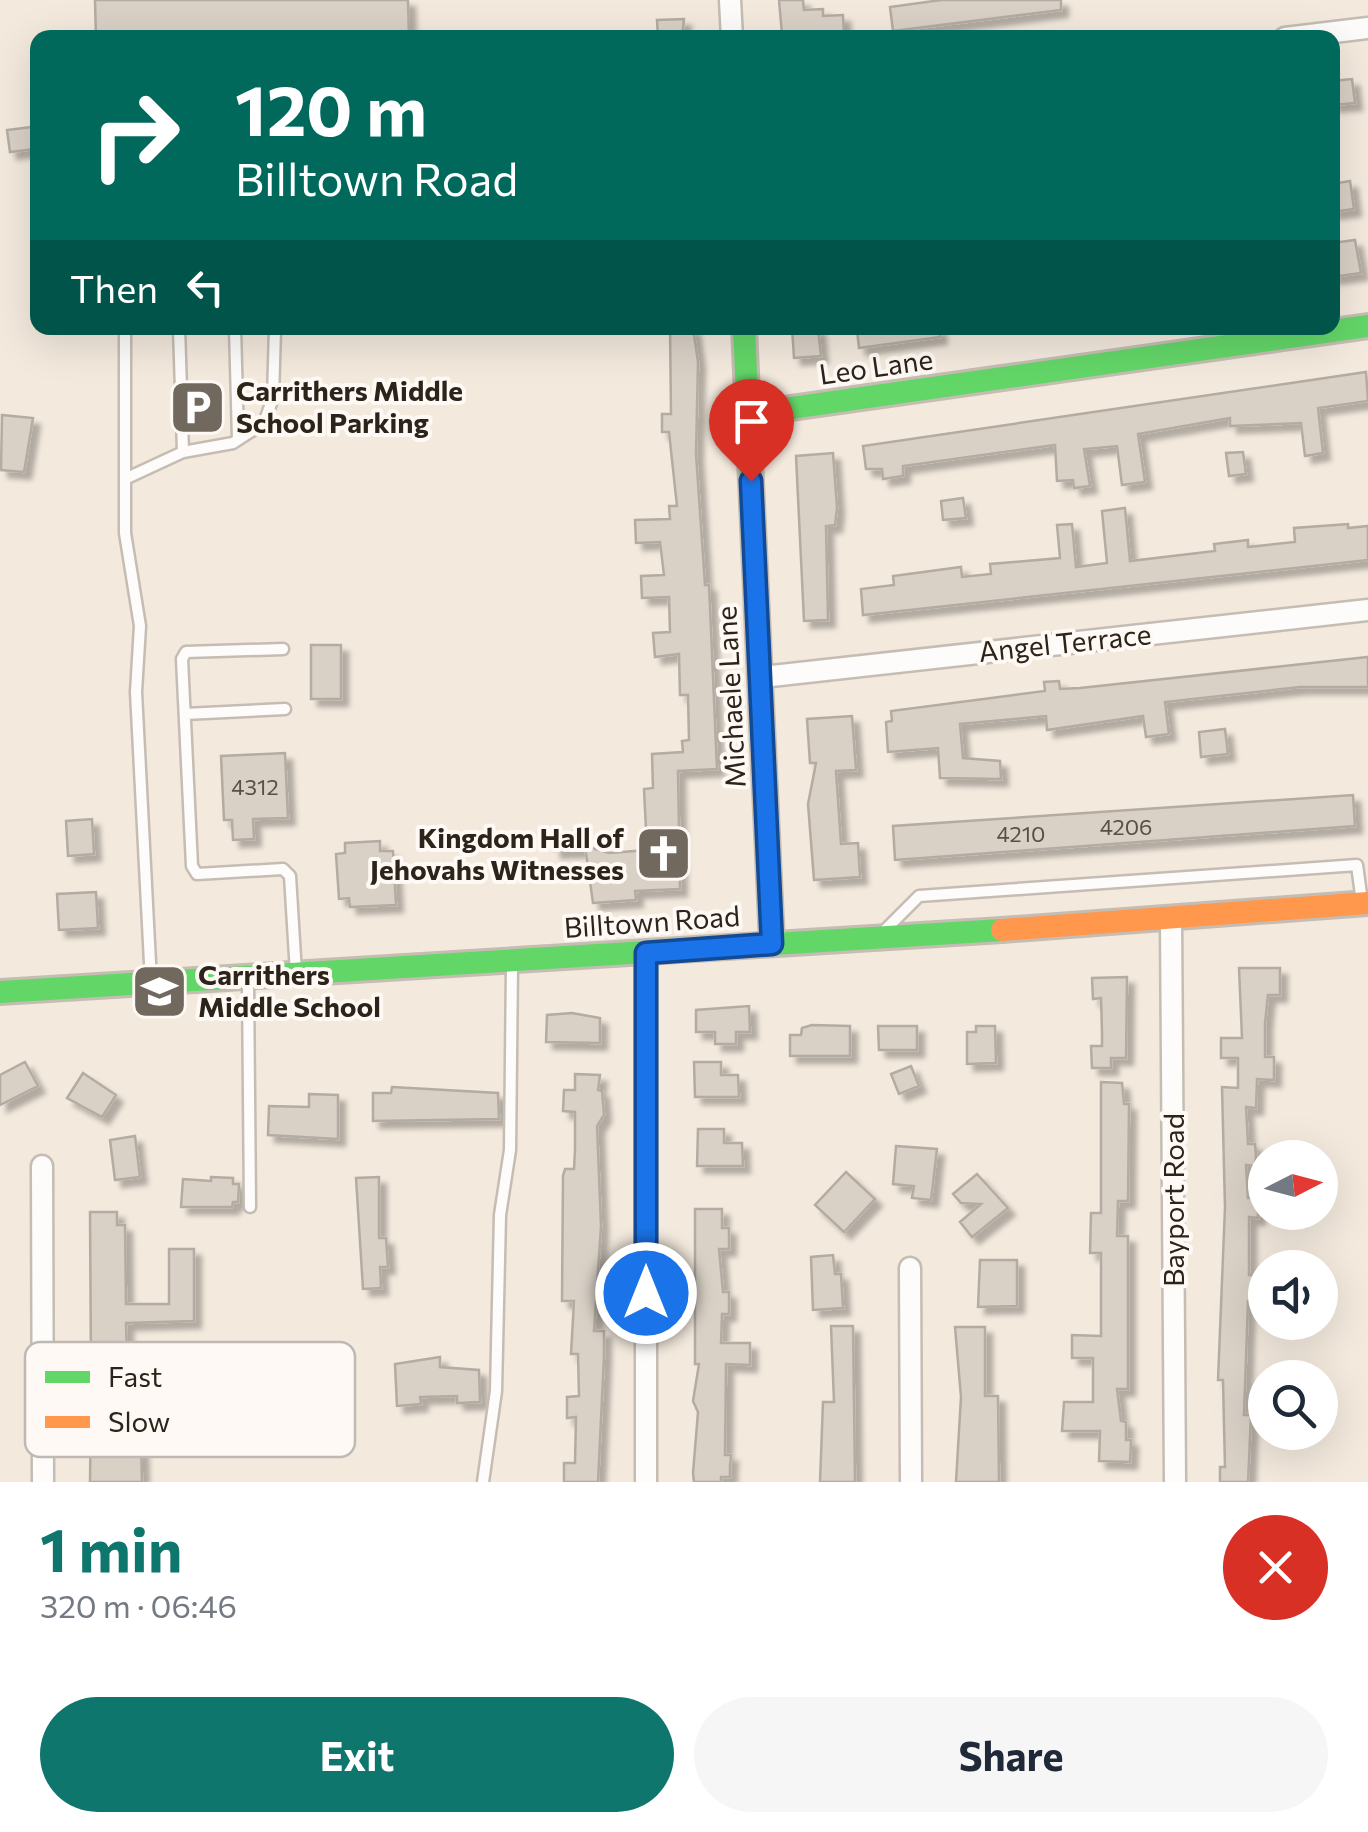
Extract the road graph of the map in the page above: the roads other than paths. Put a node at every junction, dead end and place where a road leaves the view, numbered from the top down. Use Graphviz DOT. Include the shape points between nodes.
graph roads {
  1 [pos="730,0"];
  2 [pos="1368,28"];
  3 [pos="732,30"];
  4 [pos="1340,31"];
  5 [pos="1368,326"];
  6 [pos="1340,330"];
  7 [pos="125,335"];
  8 [pos="179,335"];
  9 [pos="235,335"];
  10 [pos="275,335"];
  11 [pos="744,335"];
  12 [pos="1305,335"];
  13 [pos="749,414"];
  14 [pos="238,439"];
  15 [pos="184,452"];
  16 [pos="128,478"];
  17 [pos="1368,610"];
  18 [pos="283,649"];
  19 [pos="762,677"];
  20 [pos="285,709"];
  21 [pos="185,714"];
  22 [pos="1365,903"];
  23 [pos="1172,918"];
  24 [pos="877,938"];
  25 [pos="772,944"];
  26 [pos="646,953"];
  27 [pos="512,961"];
  28 [pos="296,974"];
  29 [pos="248,977"];
  30 [pos="151,982"];
  31 [pos="0,992"];
  32 [pos="42,1166"];
  33 [pos="250,1207"];
  34 [pos="910,1268"];
  35 [pos="43,1342"];
  36 [pos="43,1457"];
  37 [pos="43,1482"];
  38 [pos="482,1482"];
  39 [pos="646,1482"];
  40 [pos="910,1482"];
  41 [pos="1175,1482"];
  1 -- 3 [label="street"];
  2 -- 4 [label="street"];
  5 -- 6 [label="main road, Leo Lane"];
  7 -- 16 [label="lane"];
  8 -- 15 [label="lane"];
  9 -- 14 [label="lane"];
  10 -- 14 [label="lane" via="273,398 264,423"];
  11 -- 13 [label="main road, Michaele Lane"];
  12 -- 13 [label="main road, Leo Lane"];
  13 -- 19 [label="main road, Michaele Lane"];
  14 -- 15 [label="lane"];
  15 -- 16 [label="lane"];
  16 -- 30 [label="lane" via="126,533 140,626 136,692"];
  17 -- 19 [label="street, Angel Terrace"];
  18 -- 21 [label="lane" via="186,652"];
  19 -- 25 [label="main road, Michaele Lane"];
  20 -- 21 [label="lane"];
  21 -- 28 [label="lane" via="192,866 198,874 282,870 290,876"];
  22 -- 23 [label="main road, Billtown Road"];
  22 -- 24 [label="lane" via="1357,865 919,896"];
  23 -- 24 [label="main road, Billtown Road"];
  23 -- 41 [label="street, Bayport Road"];
  24 -- 25 [label="main road, Billtown Road"];
  25 -- 26 [label="main road, Billtown Road"];
  26 -- 27 [label="main road, Billtown Road"];
  26 -- 39 [label="street"];
  27 -- 28 [label="main road, Billtown Road"];
  27 -- 38 [label="lane" via="510,1150 500,1215 496,1391"];
  28 -- 29 [label="main road, Billtown Road"];
  29 -- 30 [label="main road, Billtown Road"];
  29 -- 33 [label="lane"];
  30 -- 31 [label="main road, Billtown Road"];
  32 -- 35 [label="street"];
  34 -- 40 [label="street"];
  36 -- 37 [label="street"];
}
